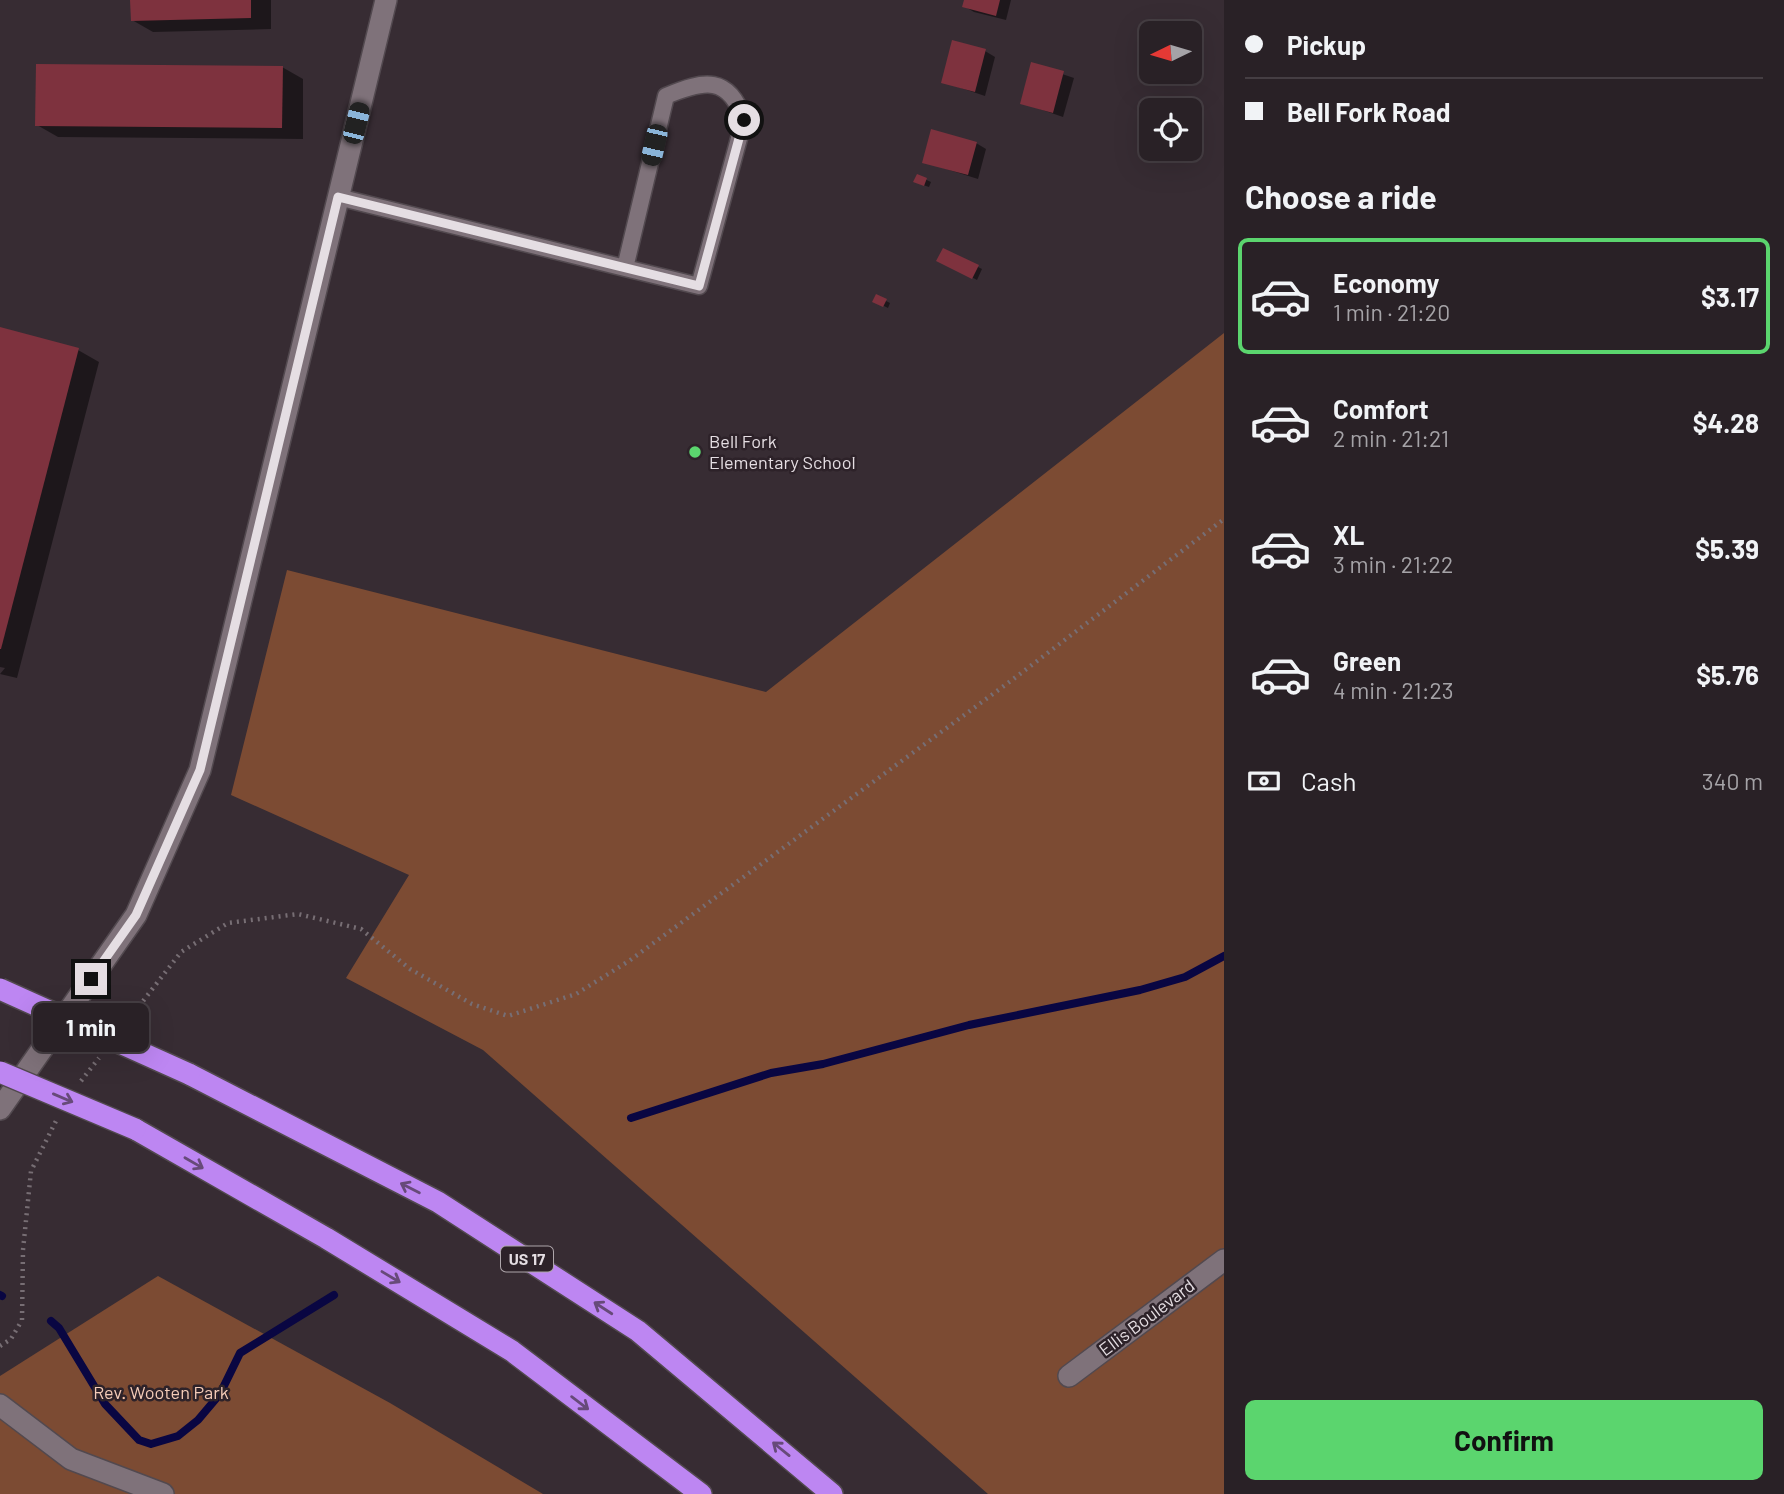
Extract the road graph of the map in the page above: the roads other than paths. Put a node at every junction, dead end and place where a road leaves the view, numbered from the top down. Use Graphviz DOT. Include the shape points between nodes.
graph roads {
  1 [pos="386,0"];
  2 [pos="338,197"];
  3 [pos="625,268"];
  4 [pos="0,989"];
  5 [pos="0,1072"];
  6 [pos="0,1109"];
  7 [pos="1224,1260"];
  8 [pos="1069,1376"];
  9 [pos="0,1405"];
  10 [pos="163,1494"];
  11 [pos="701,1494"];
  12 [pos="832,1494"];
  1 -- 2 [label="main road"];
  2 -- 3 [label="lane"];
  2 -- 6 [label="main road" via="200,770 136,915"];
  3 -- 3 [label="lane" via="666,96 697,83 725,89 738,102 744,120 699,286"];
  12 -- 4 [label="highway, US 17, one-way, bridge" via="626,1323 438,1202 189,1074"];
  5 -- 11 [label="highway, one-way, bridge" via="135,1129 326,1237 512,1351"];
  7 -- 8 [label="main road, Ellis Boulevard"];
  9 -- 10 [label="main road" via="71,1458"];
}
